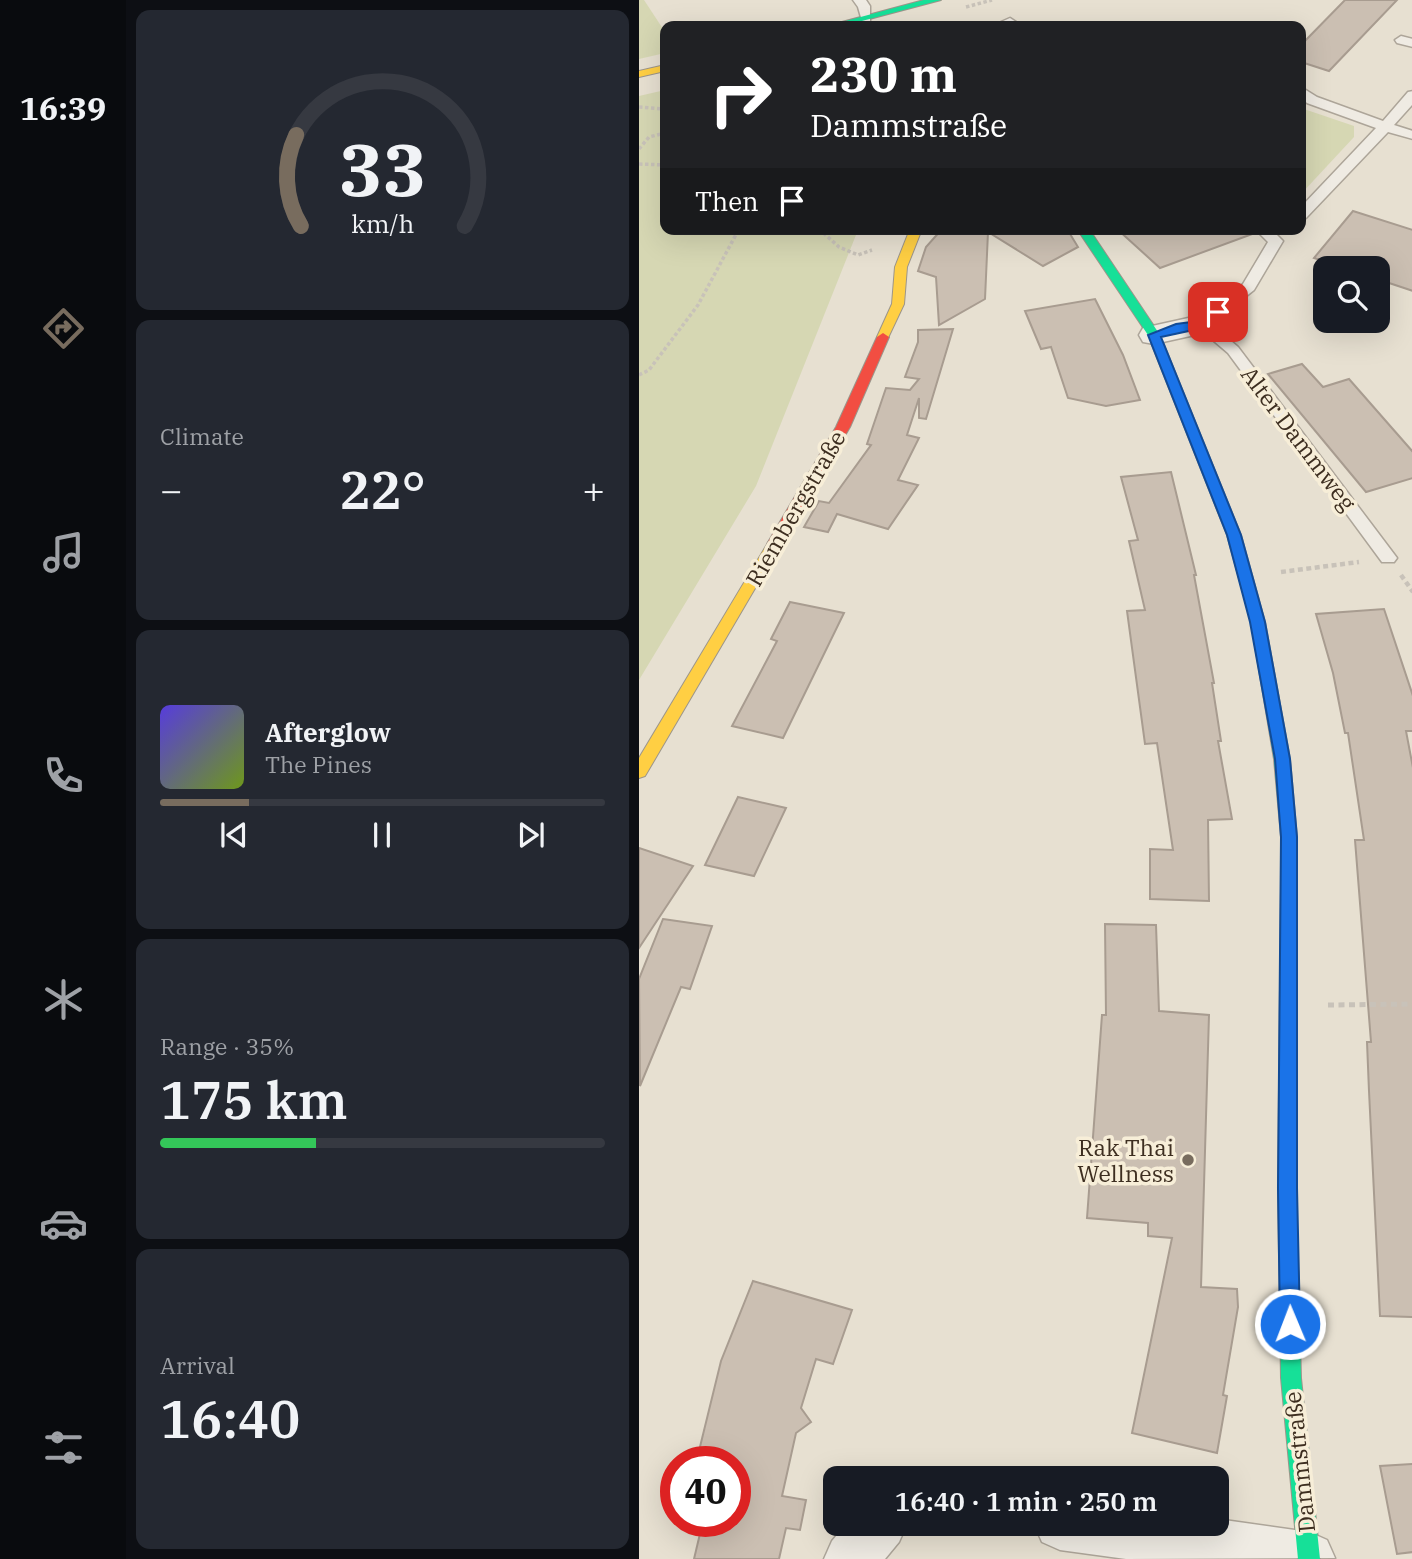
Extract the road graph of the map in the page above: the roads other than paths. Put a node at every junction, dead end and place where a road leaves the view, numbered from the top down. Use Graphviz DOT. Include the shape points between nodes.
graph roads {
  1 [pos="859,0"];
  2 [pos="936,0"];
  3 [pos="869,21"];
  4 [pos="872,21"];
  5 [pos="660,69"];
  6 [pos="639,74"];
  7 [pos="1412,94"];
  8 [pos="1306,96"];
  9 [pos="1385,127"];
  10 [pos="1412,135"];
  11 [pos="1306,210"];
  12 [pos="914,235"];
  13 [pos="1087,235"];
  14 [pos="1269,235"];
  15 [pos="1282,235"];
  16 [pos="1276,241"];
  17 [pos="1203,324"];
  18 [pos="1154,335"];
  19 [pos="1388,558"];
  20 [pos="639,772"];
  21 [pos="870,1536"];
  22 [pos="1145,1536"];
  23 [pos="850,1559"];
  24 [pos="1309,1559"];
  1 -- 3 [label="lane"];
  2 -- 4 [label="street"];
  5 -- 6 [label="street"];
  7 -- 9 [label="lane"];
  8 -- 9 [label="lane"];
  9 -- 10 [label="lane"];
  9 -- 11 [label="lane"];
  12 -- 20 [label="street, Riembergstraße" via="901,267 898,304 843,427"];
  13 -- 18 [label="street, Dammstraße"];
  14 -- 16 [label="lane"];
  15 -- 16 [label="lane"];
  16 -- 17 [label="lane" via="1249,287"];
  17 -- 18 [label="street"];
  17 -- 19 [label="lane, Alter Dammweg" via="1233,350"];
  18 -- 24 [label="street, Dammstraße" via="1234,535 1258,622 1282,759 1289,837 1291,1378"];
  21 -- 23 [label="street"];
  22 -- 24 [label="street"];
}
